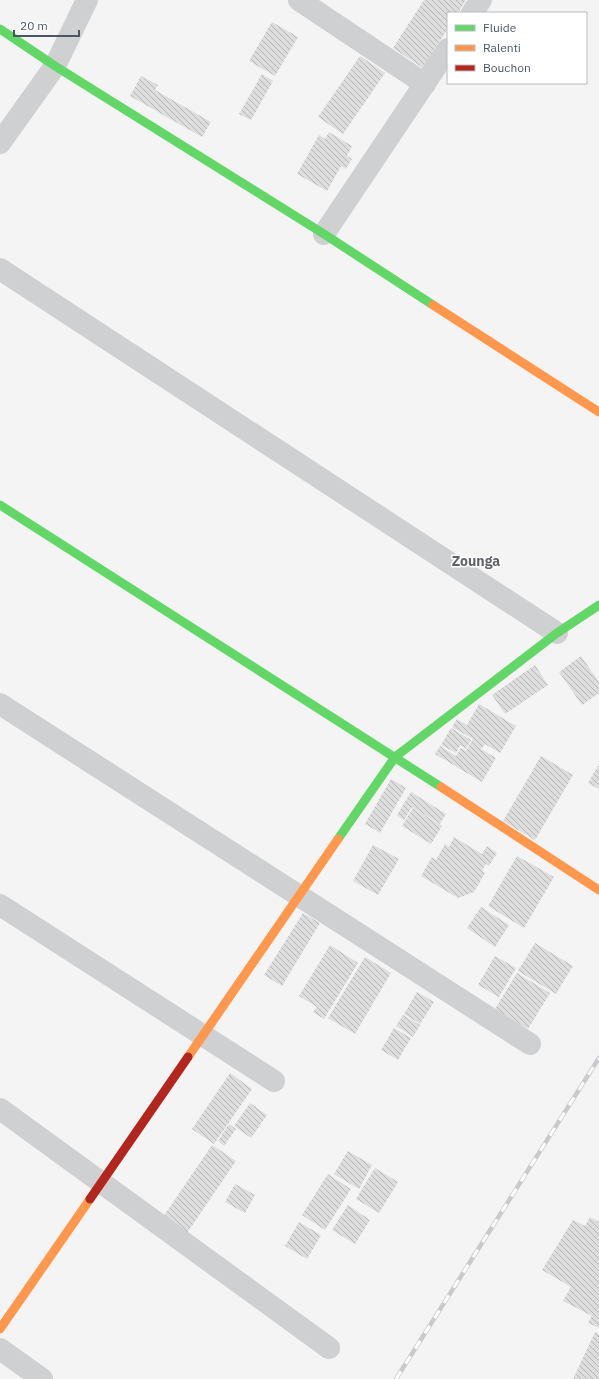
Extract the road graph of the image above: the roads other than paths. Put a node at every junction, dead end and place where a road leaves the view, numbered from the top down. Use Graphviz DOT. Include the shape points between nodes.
graph roads {
  1 [pos="87,0"];
  2 [pos="299,0"];
  3 [pos="481,0"];
  4 [pos="473,12"];
  5 [pos="0,29"];
  6 [pos="447,51"];
  7 [pos="55,66"];
  8 [pos="425,84"];
  9 [pos="0,142"];
  10 [pos="324,234"];
  11 [pos="0,269"];
  12 [pos="599,412"];
  13 [pos="0,505"];
  14 [pos="599,605"];
  15 [pos="557,633"];
  16 [pos="0,704"];
  17 [pos="395,757"];
  18 [pos="599,890"];
  19 [pos="299,896"];
  20 [pos="0,905"];
  21 [pos="202,1035"];
  22 [pos="530,1044"];
  23 [pos="274,1082"];
  24 [pos="0,1109"];
  25 [pos="101,1181"];
  26 [pos="0,1328"];
  27 [pos="329,1348"];
  28 [pos="0,1349"];
  29 [pos="42,1379"];
  1 -- 7 [label="street"];
  2 -- 8 [label="street"];
  3 -- 4 [label="street"];
  5 -- 7 [label="street"];
  6 -- 8 [label="street"];
  7 -- 9 [label="street"];
  7 -- 10 [label="street"];
  8 -- 10 [label="street"];
  10 -- 12 [label="street"];
  11 -- 15 [label="street"];
  13 -- 17 [label="street"];
  14 -- 15 [label="street"];
  15 -- 17 [label="street"];
  16 -- 19 [label="street"];
  17 -- 18 [label="street"];
  17 -- 19 [label="street"];
  19 -- 21 [label="street"];
  19 -- 22 [label="street"];
  20 -- 21 [label="street"];
  21 -- 23 [label="street"];
  21 -- 25 [label="street"];
  24 -- 25 [label="street"];
  25 -- 26 [label="street"];
  25 -- 27 [label="street"];
  28 -- 29 [label="street"];
}
